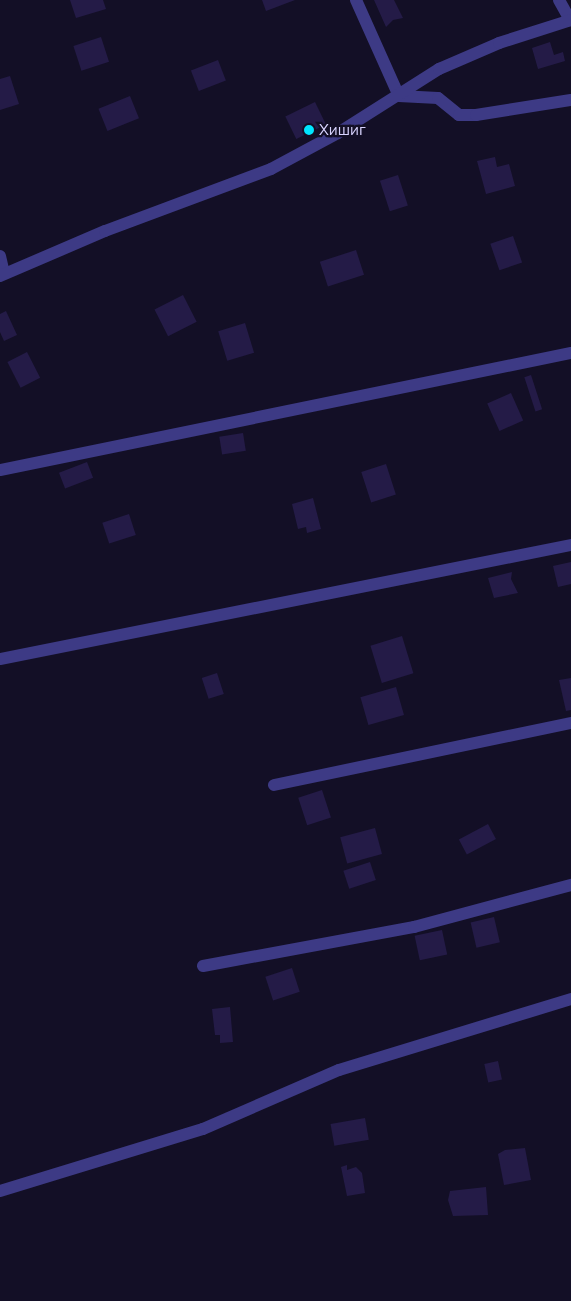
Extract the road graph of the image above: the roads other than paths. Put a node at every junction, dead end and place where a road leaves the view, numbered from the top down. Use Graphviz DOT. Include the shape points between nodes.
graph roads {
  1 [pos="356,0"];
  2 [pos="559,0"];
  3 [pos="571,20"];
  4 [pos="399,96"];
  5 [pos="571,100"];
  6 [pos="0,256"];
  7 [pos="2,274"];
  8 [pos="571,353"];
  9 [pos="0,470"];
  10 [pos="571,545"];
  11 [pos="0,659"];
  12 [pos="571,722"];
  13 [pos="274,785"];
  14 [pos="571,885"];
  15 [pos="203,966"];
  16 [pos="571,999"];
  17 [pos="0,1191"];
  1 -- 4 [label="street"];
  2 -- 3 [label="street"];
  3 -- 4 [label="street" via="500,43 439,69"];
  4 -- 5 [label="street" via="438,98 459,114 476,115"];
  4 -- 7 [label="street" via="271,169"];
  6 -- 7 [label="street"];
  8 -- 9 [label="street"];
  10 -- 11 [label="street"];
  12 -- 13 [label="street"];
  14 -- 15 [label="street" via="414,927"];
  16 -- 17 [label="street" via="339,1070 203,1129"];
}
